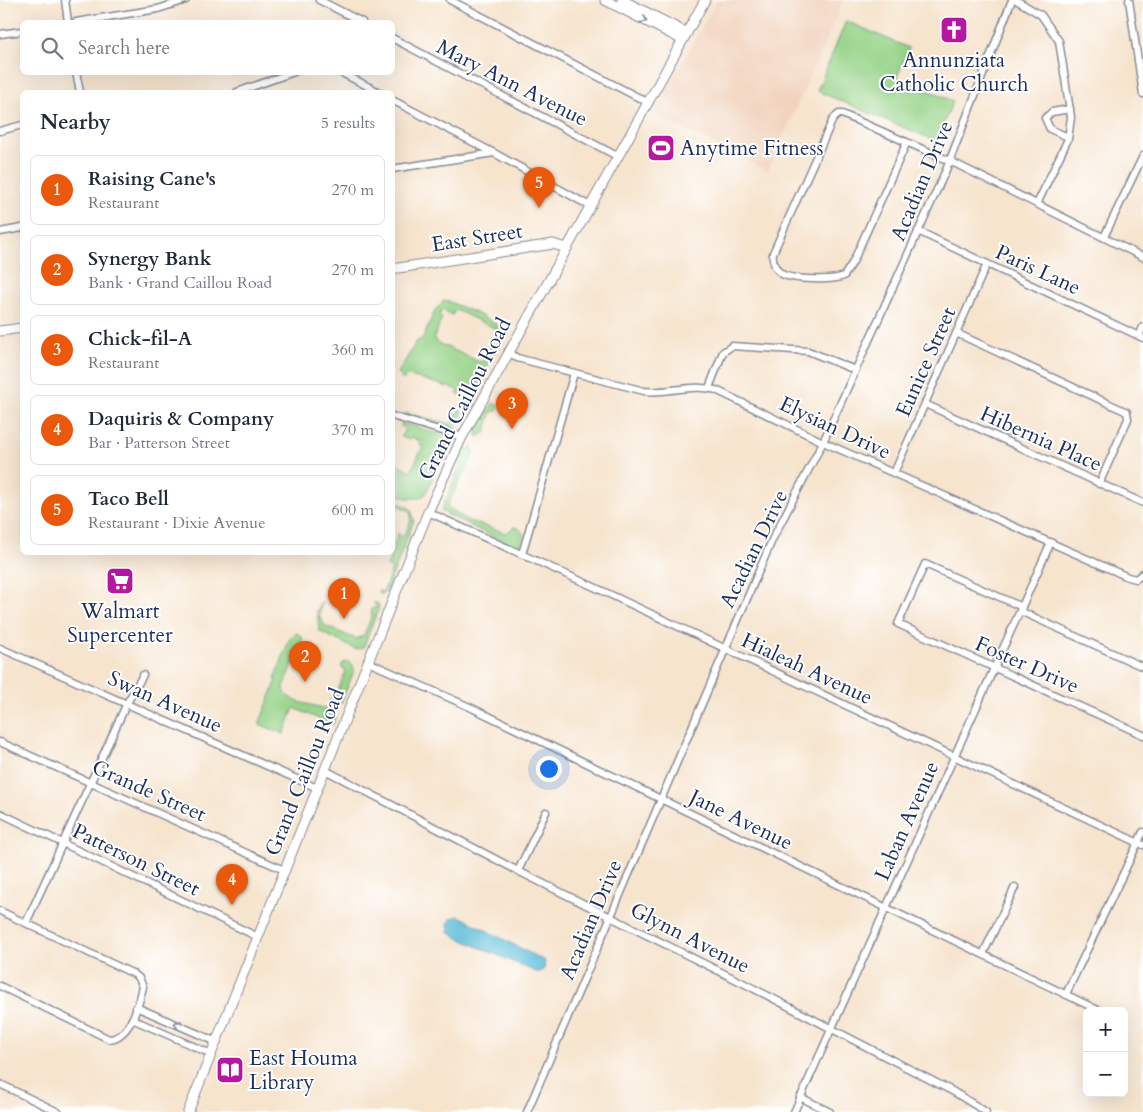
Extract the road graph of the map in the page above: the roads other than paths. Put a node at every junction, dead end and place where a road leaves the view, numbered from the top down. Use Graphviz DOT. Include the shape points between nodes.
graph roads {
  1 [pos="65,0"];
  2 [pos="186,0"];
  3 [pos="318,0"];
  4 [pos="450,0"];
  5 [pos="605,0"];
  6 [pos="622,0"];
  7 [pos="705,0"];
  8 [pos="1012,0"];
  9 [pos="1016,0"];
  10 [pos="1129,0"];
  11 [pos="68,20"];
  12 [pos="89,20"];
  13 [pos="358,20"];
  14 [pos="20,31"];
  15 [pos="0,34"];
  16 [pos="685,37"];
  17 [pos="395,40"];
  18 [pos="77,75"];
  19 [pos="285,75"];
  20 [pos="346,75"];
  21 [pos="80,90"];
  22 [pos="243,90"];
  23 [pos="375,90"];
  24 [pos="1143,94"];
  25 [pos="395,102"];
  26 [pos="649,103"];
  27 [pos="1070,109"];
  28 [pos="20,126"];
  29 [pos="0,131"];
  30 [pos="1068,137"];
  31 [pos="907,142"];
  32 [pos="494,153"];
  33 [pos="618,156"];
  34 [pos="1143,156"];
  35 [pos="950,161"];
  36 [pos="395,169"];
  37 [pos="1037,204"];
  38 [pos="590,206"];
  39 [pos="20,228"];
  40 [pos="918,231"];
  41 [pos="0,232"];
  42 [pos="1104,237"];
  43 [pos="566,248"];
  44 [pos="1143,257"];
  45 [pos="987,264"];
  46 [pos="395,269"];
  47 [pos="1143,327"];
  48 [pos="20,328"];
  49 [pos="0,331"];
  50 [pos="956,333"];
  51 [pos="1141,337"];
  52 [pos="508,351"];
  53 [pos="855,370"];
  54 [pos="574,373"];
  55 [pos="709,388"];
  56 [pos="925,404"];
  57 [pos="395,417"];
  58 [pos="462,436"];
  59 [pos="824,442"];
  60 [pos="894,473"];
  61 [pos="1099,484"];
  62 [pos="1143,502"];
  63 [pos="428,512"];
  64 [pos="1051,542"];
  65 [pos="522,554"];
  66 [pos="1140,576"];
  67 [pos="1021,609"];
  68 [pos="0,648"];
  69 [pos="725,648"];
  70 [pos="368,662"];
  71 [pos="1143,667"];
  72 [pos="994,668"];
  73 [pos="143,675"];
  74 [pos="127,703"];
  75 [pos="1143,736"];
  76 [pos="0,742"];
  77 [pos="954,757"];
  78 [pos="325,770"];
  79 [pos="92,783"];
  80 [pos="317,788"];
  81 [pos="661,799"];
  82 [pos="546,812"];
  83 [pos="0,813"];
  84 [pos="1143,832"];
  85 [pos="63,843"];
  86 [pos="1140,845"];
  87 [pos="284,870"];
  88 [pos="518,871"];
  89 [pos="1015,887"];
  90 [pos="886,908"];
  91 [pos="0,911"];
  92 [pos="610,916"];
  93 [pos="26,922"];
  94 [pos="258,937"];
  95 [pos="983,954"];
  96 [pos="0,986"];
  97 [pos="1066,994"];
  98 [pos="136,1007"];
  99 [pos="1092,1007"];
  100 [pos="132,1019"];
  101 [pos="831,1029"];
  102 [pos="217,1042"];
  103 [pos="211,1054"];
  104 [pos="0,1084"];
  105 [pos="800,1097"];
  106 [pos="58,1112"];
  107 [pos="188,1112"];
  108 [pos="527,1112"];
  109 [pos="794,1112"];
  110 [pos="830,1112"];
  111 [pos="986,1112"];
  1 -- 11 [label="street"];
  2 -- 12 [label="street" via="158,9"];
  3 -- 13 [label="street"];
  4 -- 26 [label="street"];
  5 -- 16 [label="main road, one-way"];
  6 -- 16 [label="main road"];
  7 -- 16 [label="main road, Grand Caillou Road"];
  8 -- 35 [label="street, Acadian Drive"];
  9 -- 27 [label="street" via="1041,15 1056,34 1062,50"];
  10 -- 24 [label="street"];
  14 -- 15 [label="street"];
  16 -- 26 [label="main road, Grand Caillou Road"];
  17 -- 33 [label="street, Mary Ann Avenue"];
  18 -- 21 [label="street"];
  19 -- 22 [label="street"];
  20 -- 23 [label="street"];
  25 -- 32 [label="street"];
  26 -- 33 [label="main road, Grand Caillou Road"];
  27 -- 30 [label="street"];
  27 -- 30 [label="street" via="1052,112 1045,118 1047,126"];
  28 -- 29 [label="street"];
  30 -- 37 [label="street"];
  31 -- 31 [label="street" via="842,114 836,115 773,253 774,264 783,275 832,280 844,276"];
  31 -- 35 [label="street"];
  32 -- 36 [label="street"];
  32 -- 38 [label="street"];
  33 -- 38 [label="main road, Grand Caillou Road"];
  34 -- 42 [label="street"];
  35 -- 37 [label="street"];
  35 -- 40 [label="street, Acadian Drive"];
  37 -- 42 [label="street"];
  38 -- 43 [label="main road, Grand Caillou Road"];
  39 -- 41 [label="street"];
  40 -- 45 [label="street, Paris Lane"];
  40 -- 53 [label="street, Acadian Drive"];
  42 -- 44 [label="street"];
  43 -- 46 [label="main road, East Street" via="553,244"];
  43 -- 52 [label="main road, Grand Caillou Road"];
  45 -- 50 [label="street, Eunice Street"];
  45 -- 51 [label="street, Paris Lane"];
  47 -- 51 [label="street"];
  48 -- 49 [label="main road"];
  50 -- 56 [label="street, Eunice Street"];
  50 -- 61 [label="street" via="1123,409 1128,418"];
  52 -- 54 [label="street, Elysian Drive" via="517,358"];
  52 -- 58 [label="main road, Grand Caillou Road"];
  53 -- 55 [label="street" via="808,351 732,346 723,352"];
  53 -- 59 [label="street, Acadian Drive"];
  54 -- 55 [label="street, Elysian Drive" via="651,392"];
  54 -- 65 [label="street"];
  55 -- 59 [label="street, Elysian Drive"];
  56 -- 60 [label="street, Eunice Street"];
  56 -- 61 [label="street, Hibernia Place"];
  57 -- 58 [label="street"];
  58 -- 63 [label="main road, Grand Caillou Road"];
  59 -- 60 [label="street, Elysian Drive"];
  59 -- 69 [label="street, Acadian Drive" via="773,538"];
  60 -- 64 [label="street, Elysian Drive"];
  61 -- 62 [label="street, Hibernia Place"];
  63 -- 65 [label="street, Hialeah Avenue"];
  63 -- 70 [label="main road, Grand Caillou Road"];
  64 -- 66 [label="street, Elysian Drive" via="1128,577"];
  64 -- 67 [label="street, Laban Avenue"];
  65 -- 69 [label="street, Hialeah Avenue"];
  67 -- 71 [label="street"];
  67 -- 72 [label="street, Laban Avenue"];
  67 -- 72 [label="street, Foster Drive" via="925,564 898,624"];
  68 -- 74 [label="street, Swan Avenue"];
  69 -- 77 [label="street, Hialeah Avenue"];
  69 -- 81 [label="street, Acadian Drive"];
  70 -- 78 [label="main road, Grand Caillou Road"];
  70 -- 81 [label="street, Jane Avenue"];
  72 -- 75 [label="street, Foster Drive"];
  72 -- 77 [label="street, Laban Avenue"];
  73 -- 74 [label="street"];
  74 -- 79 [label="street"];
  74 -- 80 [label="street, Swan Avenue"];
  76 -- 79 [label="street, Grande Street"];
  77 -- 86 [label="street, Hialeah Avenue"];
  77 -- 90 [label="street, Laban Avenue"];
  78 -- 80 [label="main road, Grand Caillou Road"];
  78 -- 88 [label="street, Glynn Avenue"];
  79 -- 85 [label="street"];
  79 -- 87 [label="street, Grande Street"];
  80 -- 87 [label="main road, Grand Caillou Road"];
  81 -- 90 [label="street, Jane Avenue"];
  81 -- 92 [label="street, Acadian Drive"];
  82 -- 88 [label="street"];
  83 -- 85 [label="street, Patterson Street"];
  84 -- 86 [label="street"];
  85 -- 93 [label="street"];
  85 -- 94 [label="street, Patterson Street"];
  86 -- 97 [label="street"];
  87 -- 94 [label="main road, Grand Caillou Road"];
  88 -- 92 [label="street, Glynn Avenue"];
  89 -- 95 [label="street"];
  90 -- 95 [label="street, Jane Avenue"];
  90 -- 101 [label="street, Laban Avenue"];
  91 -- 93 [label="street"];
  92 -- 101 [label="street, Glynn Avenue"];
  92 -- 108 [label="street, Acadian Drive"];
  93 -- 98 [label="street" via="139,978 143,988"];
  94 -- 102 [label="main road, Grand Caillou Road"];
  95 -- 97 [label="street, Jane Avenue"];
  96 -- 100 [label="street" via="110,1039 123,1034"];
  97 -- 99 [label="street, Jane Avenue"];
  98 -- 100 [label="street"];
  102 -- 98 [label="street, one-way"];
  100 -- 103 [label="street"];
  101 -- 105 [label="street, Laban Avenue"];
  101 -- 111 [label="street, Glynn Avenue" via="954,1092"];
  102 -- 103 [label="main road, Grand Caillou Road"];
  103 -- 107 [label="main road, Grand Caillou Road"];
  104 -- 106 [label="street"];
  105 -- 109 [label="street, Laban Avenue"];
  105 -- 110 [label="street"];
}
